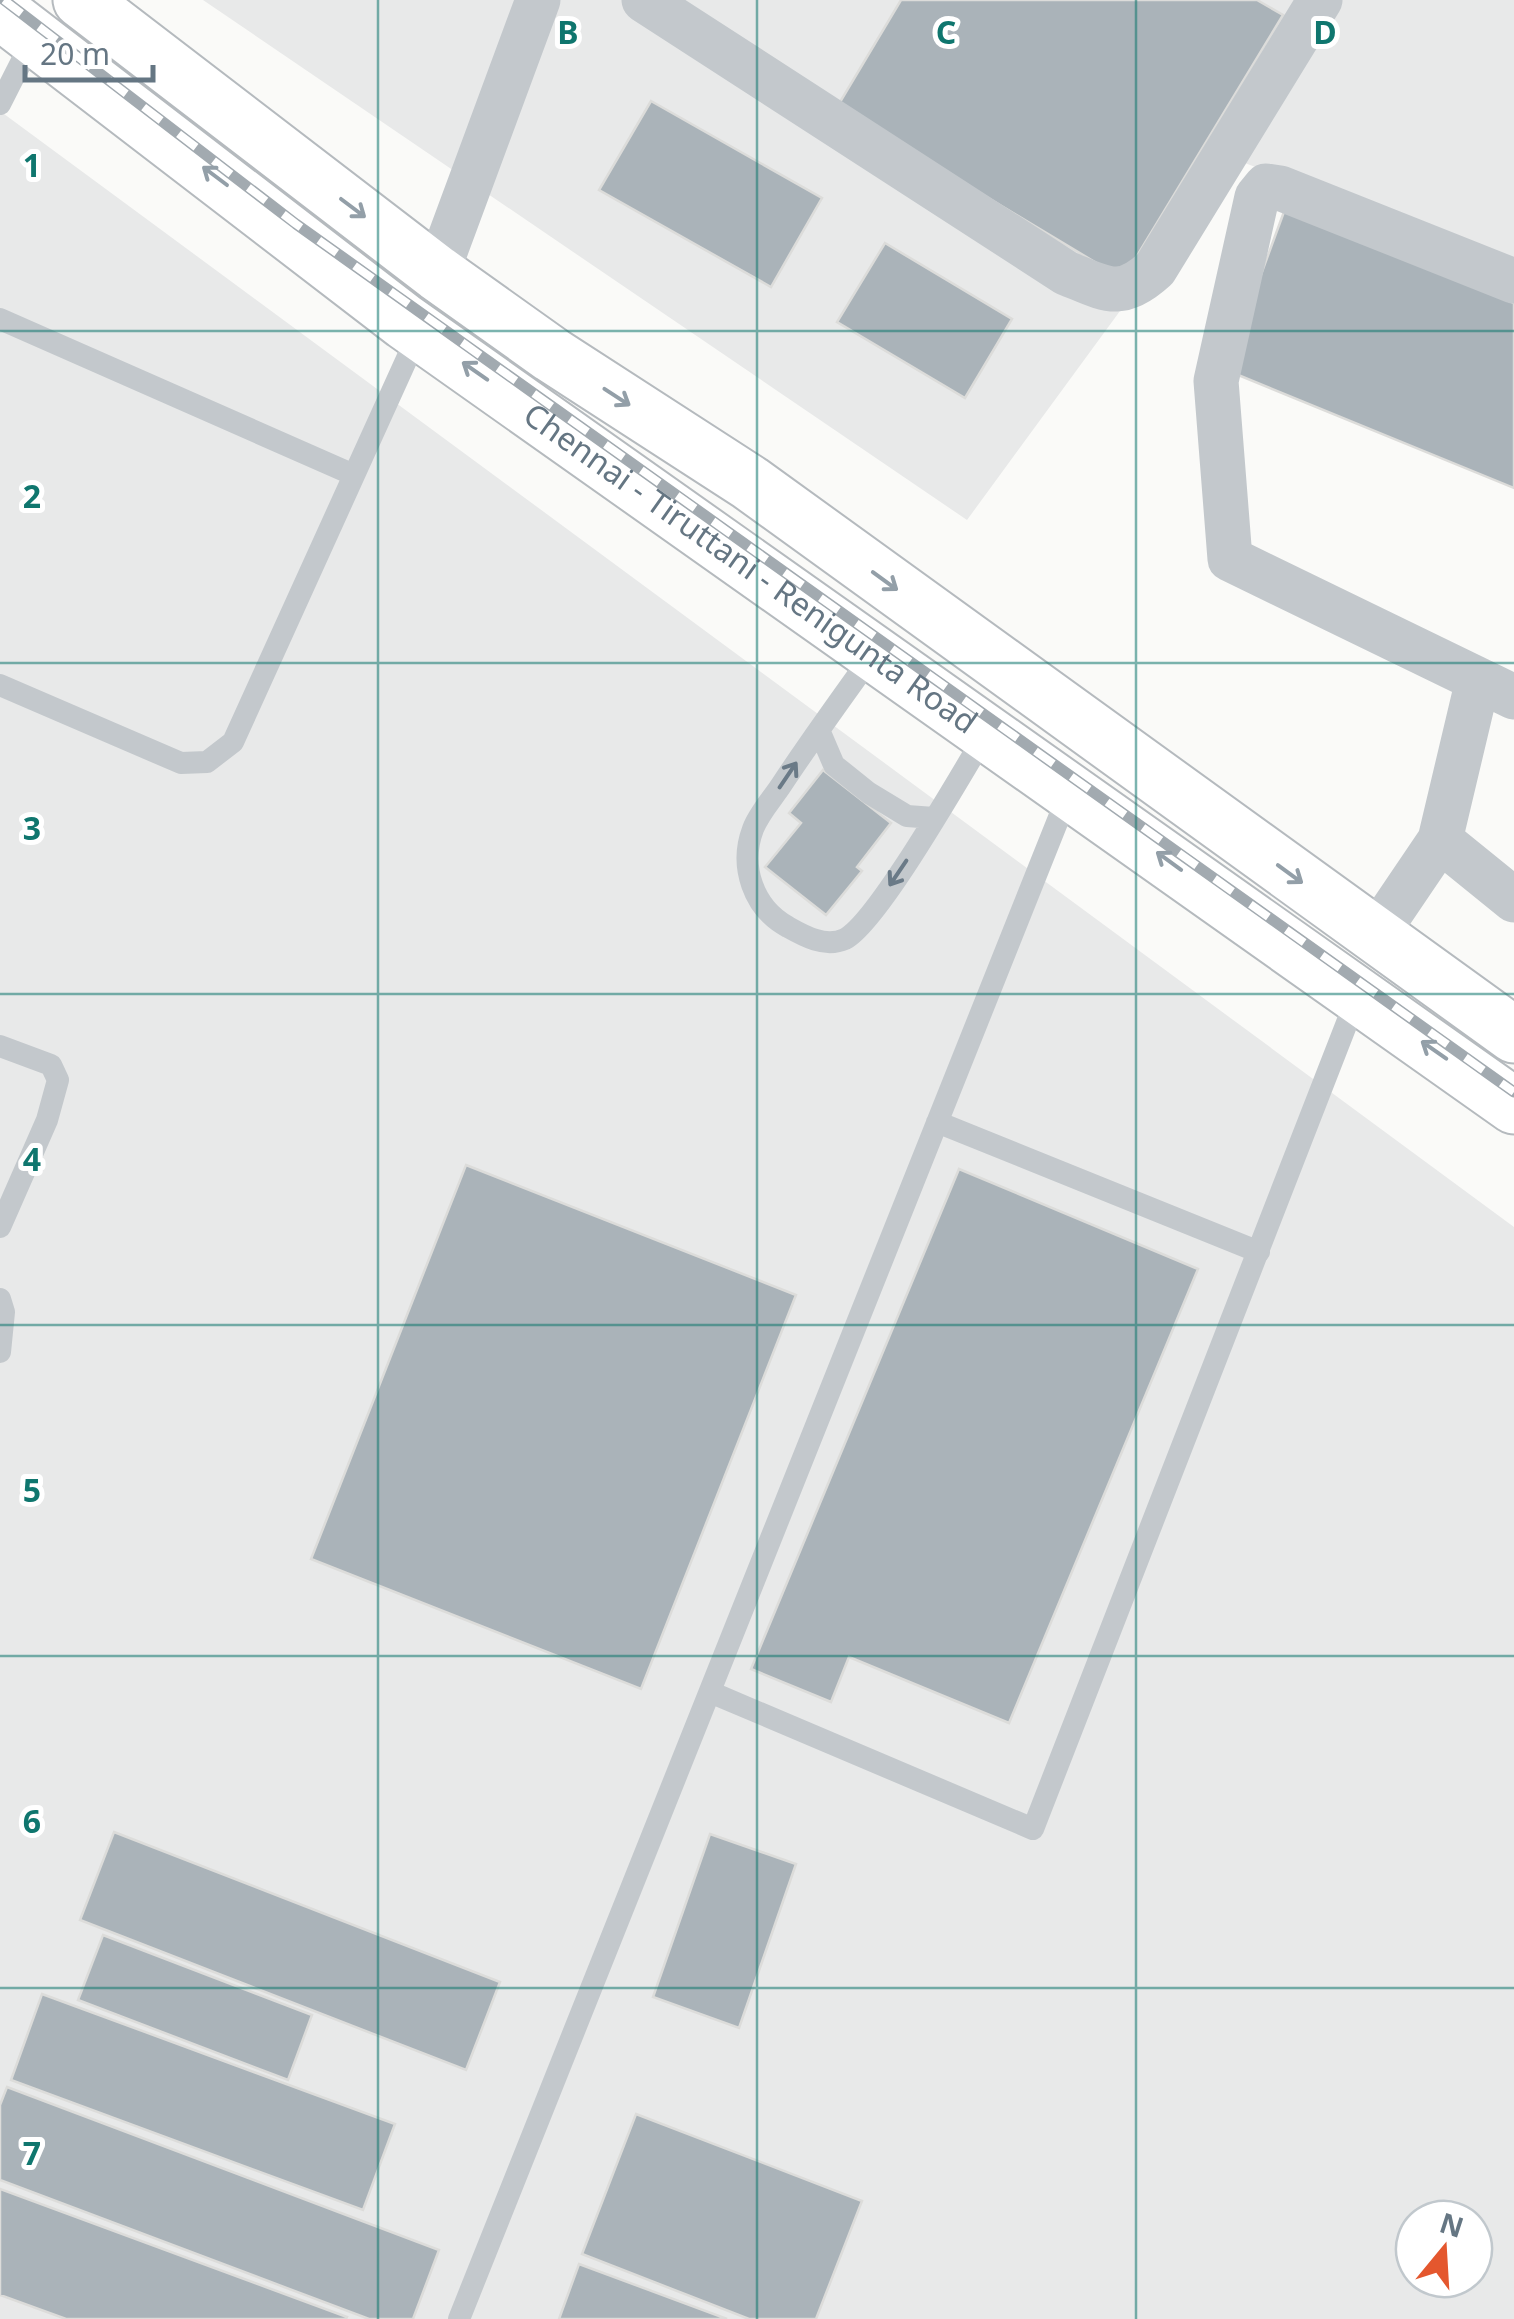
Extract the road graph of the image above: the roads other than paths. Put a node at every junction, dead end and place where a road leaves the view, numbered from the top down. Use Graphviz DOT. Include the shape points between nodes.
graph roads {
  1 [pos="81,0"];
  2 [pos="538,0"];
  3 [pos="644,0"];
  4 [pos="1320,0"];
  5 [pos="17,24"];
  6 [pos="136,43"];
  7 [pos="102,90"];
  8 [pos="0,104"];
  9 [pos="437,272"];
  10 [pos="1514,281"];
  11 [pos="0,319"];
  12 [pos="419,331"];
  13 [pos="354,475"];
  14 [pos="874,652"];
  15 [pos="0,685"];
  16 [pos="1496,688"];
  17 [pos="819,730"];
  18 [pos="987,732"];
  19 [pos="1070,790"];
  20 [pos="934,818"];
  21 [pos="1440,840"];
  22 [pos="1514,900"];
  23 [pos="1375,936"];
  24 [pos="1357,997"];
  25 [pos="1514,1035"];
  26 [pos="0,1046"];
  27 [pos="1514,1106"];
  28 [pos="938,1122"];
  29 [pos="0,1227"];
  30 [pos="1259,1252"];
  31 [pos="0,1299"];
  32 [pos="0,1352"];
  33 [pos="710,1692"];
  34 [pos="459,2319"];
  1 -- 6 [label="main road, Chennai - Tiruttani - Renigunta Road"];
  2 -- 9 [label="street"];
  3 -- 4 [label="street" via="1066,272 1106,289 1134,288 1156,269"];
  5 -- 7 [label="main road, Chennai - Tiruttani - Renigunta Road"];
  5 -- 8 [label="lane"];
  6 -- 7 [label="main road"];
  6 -- 9 [label="main road, Chennai - Tiruttani - Renigunta Road, one-way"];
  12 -- 7 [label="main road, Chennai - Tiruttani - Renigunta Road, one-way"];
  9 -- 23 [label="main road, Chennai - Tiruttani - Renigunta Road, one-way" via="552,356 750,483"];
  10 -- 16 [label="street" via="1266,186 1257,196 1216,382 1230,559"];
  11 -- 13 [label="lane"];
  12 -- 13 [label="lane"];
  14 -- 12 [label="main road, Chennai - Tiruttani - Renigunta Road, one-way"];
  13 -- 15 [label="lane" via="234,742 208,762 181,762"];
  14 -- 17 [label="lane"];
  14 -- 18 [label="main road, Chennai - Tiruttani - Renigunta Road"];
  16 -- 21 [label="street"];
  17 -- 20 [label="lane" via="834,765 868,793 906,816"];
  20 -- 17 [label="lane, one-way" via="845,938 828,943 778,922 762,906 746,863 753,828"];
  18 -- 19 [label="main road, Chennai - Tiruttani - Renigunta Road"];
  18 -- 20 [label="lane"];
  24 -- 19 [label="main road, Chennai - Tiruttani - Renigunta Road, one-way"];
  19 -- 28 [label="lane"];
  21 -- 22 [label="street"];
  21 -- 23 [label="street"];
  23 -- 25 [label="main road, Chennai - Tiruttani - Renigunta Road"];
  27 -- 24 [label="main road, Chennai - Tiruttani - Renigunta Road, one-way"];
  24 -- 30 [label="lane"];
  26 -- 29 [label="lane" via="51,1065 58,1080"];
  28 -- 30 [label="lane"];
  28 -- 33 [label="lane"];
  30 -- 33 [label="lane" via="1034,1828"];
  31 -- 32 [label="lane"];
  33 -- 34 [label="lane"];
}
